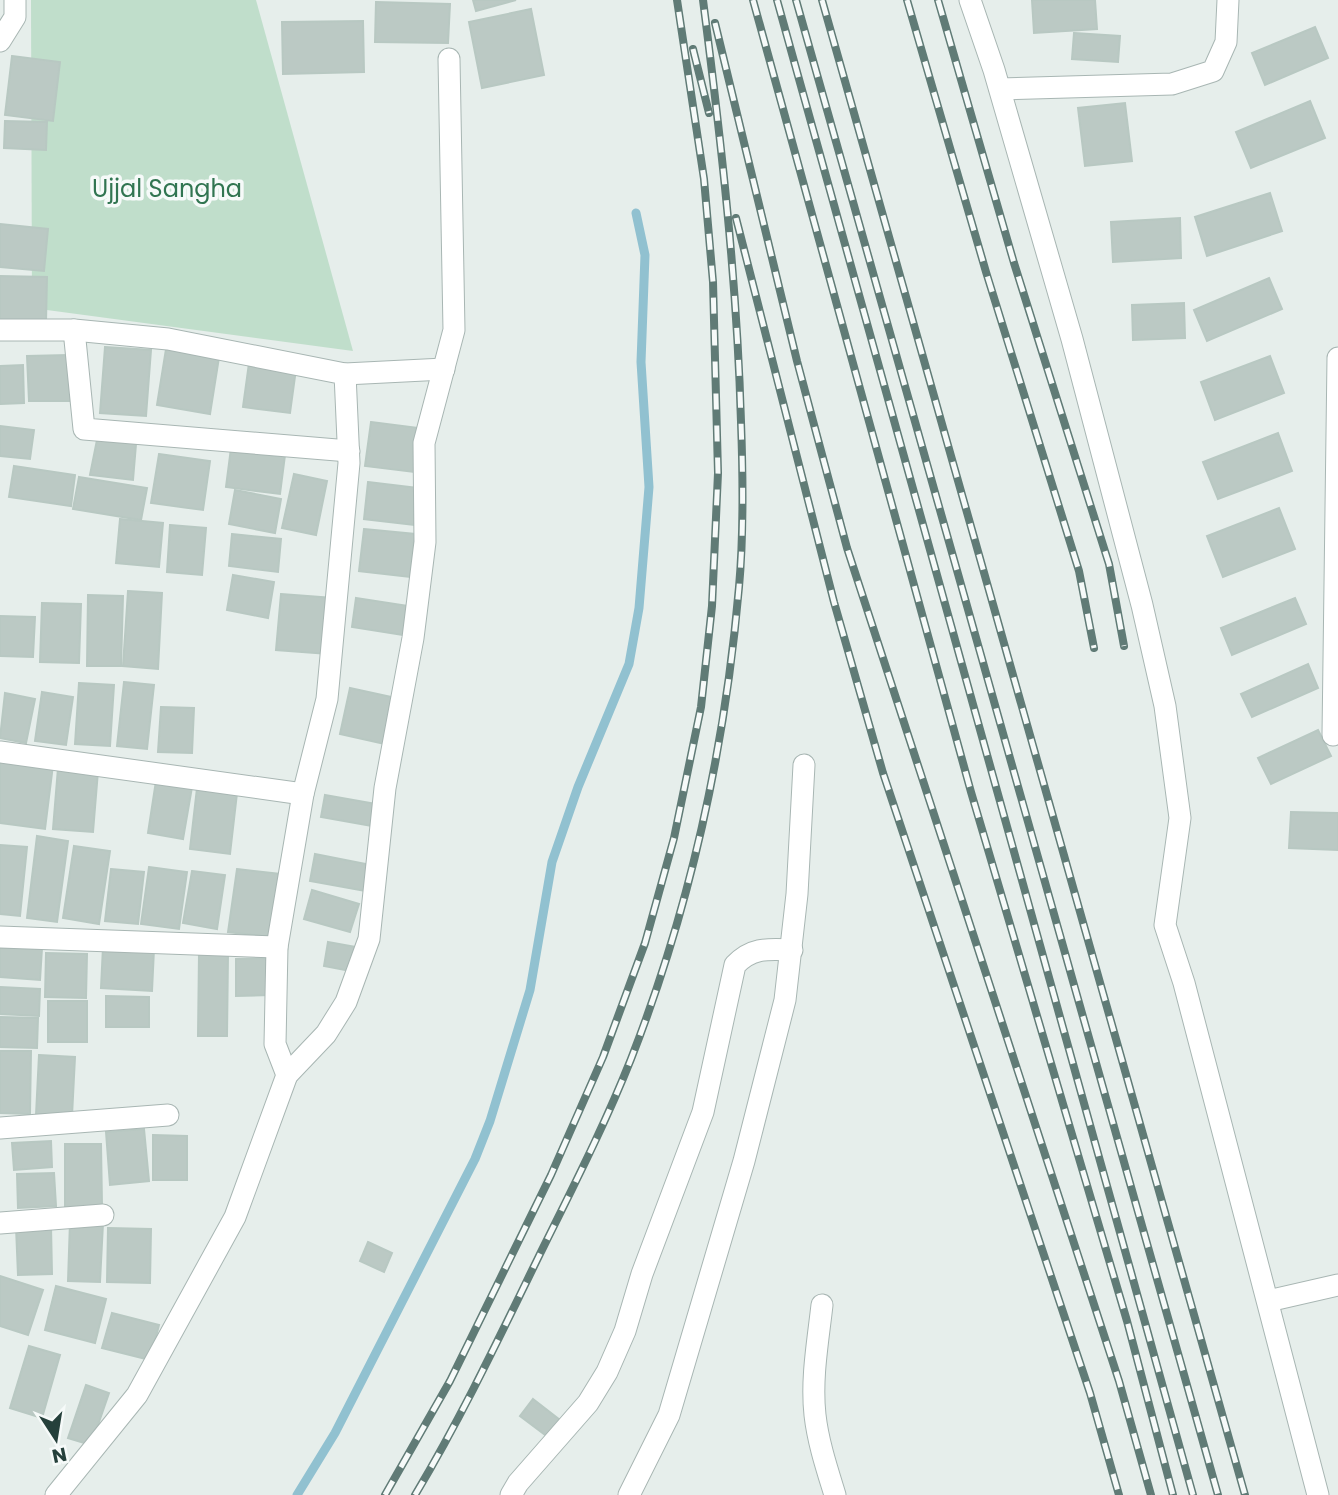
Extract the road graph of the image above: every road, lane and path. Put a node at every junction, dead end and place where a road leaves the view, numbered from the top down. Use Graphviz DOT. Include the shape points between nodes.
graph roads {
  1 [pos="15,0"];
  2 [pos="970,0"];
  3 [pos="1228,0"];
  4 [pos="0,41"];
  5 [pos="449,59"];
  6 [pos="1000,89"];
  7 [pos="0,330"];
  8 [pos="74,330"];
  9 [pos="1338,358"];
  10 [pos="444,369"];
  11 [pos="345,374"];
  12 [pos="349,451"];
  13 [pos="1333,734"];
  14 [pos="0,752"];
  15 [pos="804,765"];
  16 [pos="303,794"];
  17 [pos="0,937"];
  18 [pos="277,947"];
  19 [pos="792,950"];
  20 [pos="287,1075"];
  21 [pos="168,1115"];
  22 [pos="0,1128"];
  23 [pos="103,1214"];
  24 [pos="0,1223"];
  25 [pos="1338,1285"];
  26 [pos="1268,1301"];
  27 [pos="822,1305"];
  28 [pos="57,1495"];
  29 [pos="511,1495"];
  30 [pos="629,1495"];
  31 [pos="835,1495"];
  32 [pos="1318,1495"];
  1 -- 4 [label="street" via="15,17"];
  2 -- 6 [label="street"];
  3 -- 6 [label="street" via="1226,42 1213,71 1172,84"];
  5 -- 10 [label="street" via="454,330"];
  6 -- 26 [label="street" via="1079,366 1165,706 1180,818 1165,925"];
  7 -- 8 [label="street"];
  8 -- 11 [label="street" via="168,339"];
  8 -- 12 [label="street" via="84,429"];
  9 -- 13 [label="street"];
  10 -- 11 [label="street"];
  10 -- 20 [label="street" via="424,443 425,542 413,638 385,788 369,939 346,1002 326,1034"];
  11 -- 12 [label="street"];
  12 -- 16 [label="street" via="327,699"];
  14 -- 16 [label="street"];
  15 -- 19 [label="street"];
  16 -- 18 [label="street"];
  17 -- 18 [label="street"];
  18 -- 20 [label="street" via="275,1044"];
  19 -- 29 [label="street" via="760,949 746,953 735,965 703,1112 625,1331 588,1403"];
  19 -- 30 [label="street" via="785,1000 744,1161 673,1402"];
  20 -- 28 [label="street" via="235,1217 137,1395"];
  21 -- 22 [label="street"];
  23 -- 24 [label="street"];
  25 -- 26 [label="street"];
  26 -- 32 [label="street"];
  27 -- 31 [label="street" via="815,1413"];
}
